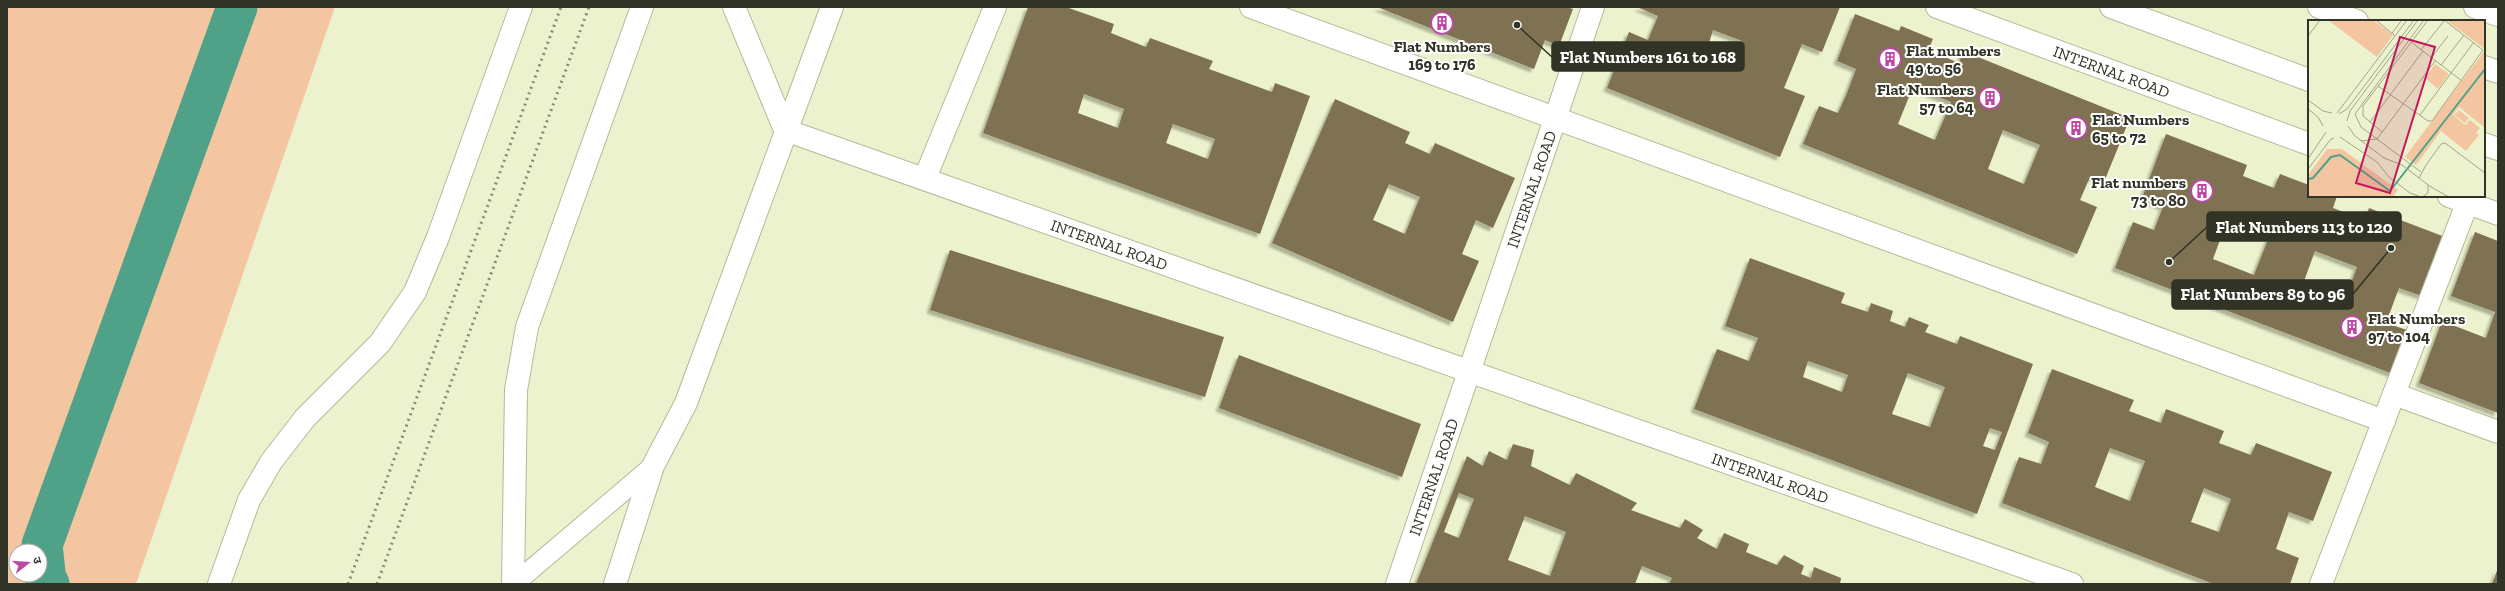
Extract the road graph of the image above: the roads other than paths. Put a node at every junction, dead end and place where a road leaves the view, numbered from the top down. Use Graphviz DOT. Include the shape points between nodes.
graph roads {
  1 [pos="521,7"];
  2 [pos="642,7"];
  3 [pos="734,7"];
  4 [pos="832,7"];
  5 [pos="995,7"];
  6 [pos="1251,7"];
  7 [pos="1592,7"];
  8 [pos="1937,7"];
  9 [pos="2111,7"];
  10 [pos="2319,7"];
  11 [pos="2475,7"];
  12 [pos="2498,15"];
  13 [pos="2354,20"];
  14 [pos="2485,67"];
  15 [pos="2498,72"];
  16 [pos="2308,80"];
  17 [pos="1555,118"];
  18 [pos="785,130"];
  19 [pos="2308,144"];
  20 [pos="925,178"];
  21 [pos="2462,198"];
  22 [pos="2498,214"];
  23 [pos="1470,371"];
  24 [pos="2394,394"];
  25 [pos="2384,421"];
  26 [pos="2498,432"];
  27 [pos="653,466"];
  28 [pos="220,581"];
  29 [pos="513,584"];
  30 [pos="615,584"];
  31 [pos="1397,584"];
  32 [pos="2072,584"];
  33 [pos="2321,584"];
  1 -- 28 [label="street" via="438,237 415,292 380,343 305,418 271,462 249,500"];
  2 -- 29 [label="street" via="527,327 516,390"];
  3 -- 18 [label="street"];
  4 -- 18 [label="street"];
  5 -- 20 [label="street"];
  6 -- 17 [label="street"];
  7 -- 17 [label="street, INTERNAL ROAD"];
  8 -- 19 [label="street, INTERNAL ROAD"];
  9 -- 16 [label="street"];
  10 -- 13 [label="street"];
  11 -- 12 [label="street"];
  14 -- 15 [label="street"];
  17 -- 23 [label="street, INTERNAL ROAD"];
  17 -- 25 [label="street"];
  18 -- 20 [label="street, INTERNAL ROAD"];
  18 -- 27 [label="street" via="686,403"];
  20 -- 23 [label="street, INTERNAL ROAD"];
  21 -- 22 [label="street"];
  21 -- 24 [label="street"];
  23 -- 31 [label="street, INTERNAL ROAD"];
  23 -- 32 [label="street, INTERNAL ROAD"];
  24 -- 25 [label="street"];
  24 -- 26 [label="street"];
  25 -- 33 [label="street"];
  27 -- 29 [label="lane"];
  27 -- 30 [label="street"];
}
